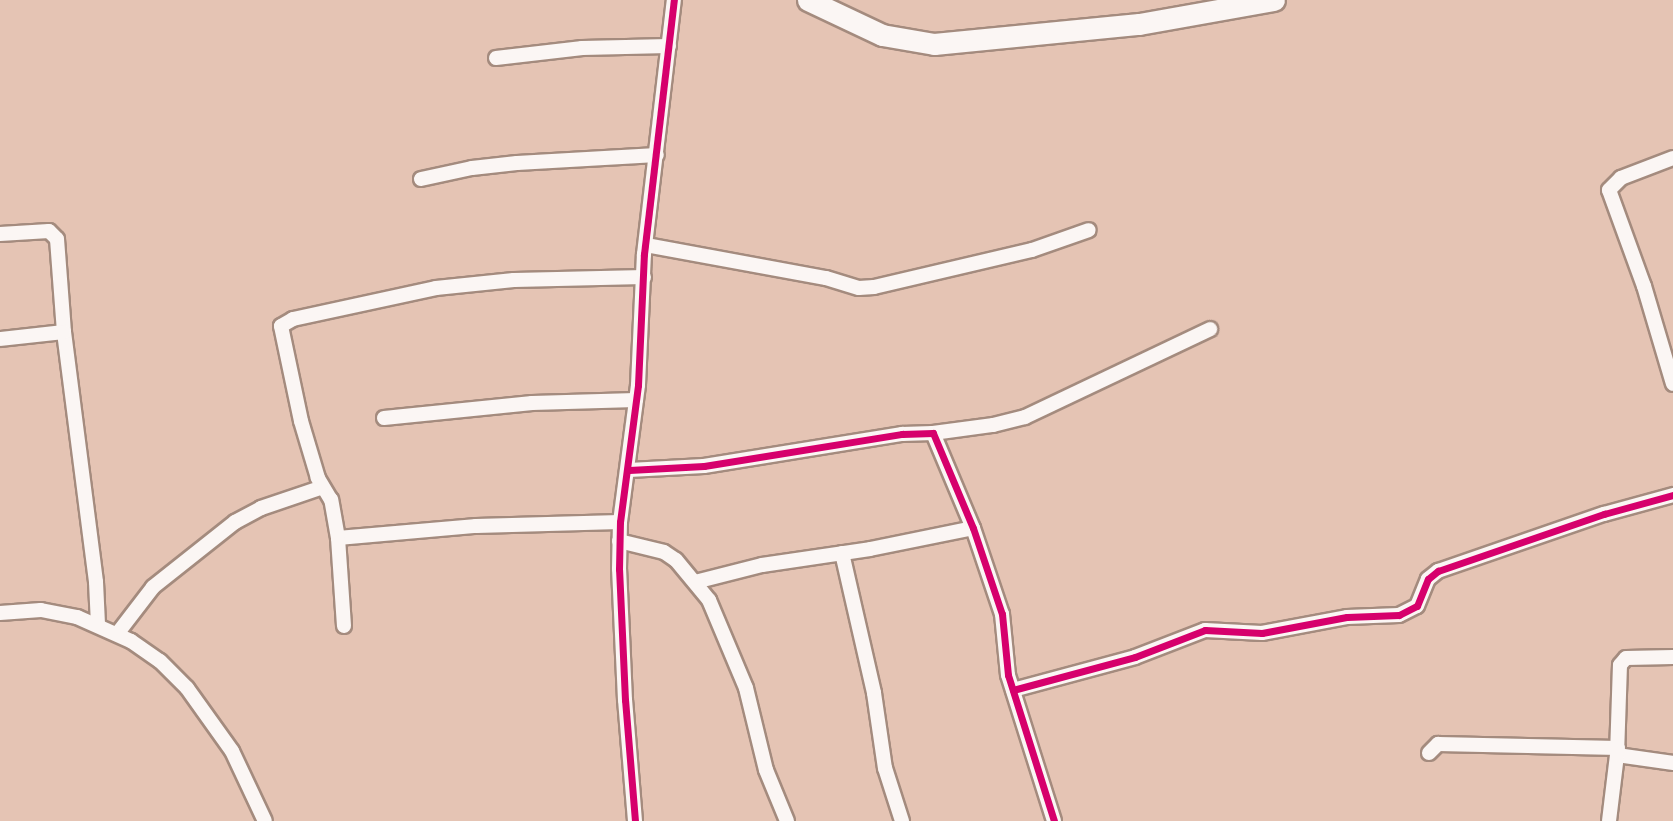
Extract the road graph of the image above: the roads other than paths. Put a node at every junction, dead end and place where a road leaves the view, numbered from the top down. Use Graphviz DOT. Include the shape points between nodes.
graph roads {
  1 [pos="674,0"];
  2 [pos="808,0"];
  3 [pos="1274,0"];
  4 [pos="669,46"];
  5 [pos="496,58"];
  6 [pos="657,155"];
  7 [pos="1673,158"];
  8 [pos="421,179"];
  9 [pos="1089,230"];
  10 [pos="0,234"];
  11 [pos="646,245"];
  12 [pos="644,277"];
  13 [pos="1210,328"];
  14 [pos="64,331"];
  15 [pos="0,339"];
  16 [pos="1673,384"];
  17 [pos="636,400"];
  18 [pos="384,418"];
  19 [pos="933,433"];
  20 [pos="629,470"];
  21 [pos="323,487"];
  22 [pos="1673,495"];
  23 [pos="620,522"];
  24 [pos="973,527"];
  25 [pos="338,538"];
  26 [pos="620,541"];
  27 [pos="842,553"];
  28 [pos="695,582"];
  29 [pos="0,613"];
  30 [pos="98,624"];
  31 [pos="344,626"];
  32 [pos="117,634"];
  33 [pos="1673,657"];
  34 [pos="1013,690"];
  35 [pos="1618,751"];
  36 [pos="1429,753"];
  37 [pos="1673,763"];
  38 [pos="265,821"];
  39 [pos="635,821"];
  40 [pos="787,821"];
  41 [pos="902,821"];
  42 [pos="1054,821"];
  43 [pos="1609,821"];
  1 -- 4 [label="street"];
  2 -- 3 [label="street" via="882,35 934,44 1139,23"];
  4 -- 5 [label="street" via="582,48"];
  4 -- 6 [label="street"];
  6 -- 8 [label="street" via="517,163"];
  6 -- 11 [label="street"];
  7 -- 16 [label="street" via="1614,181 1609,190"];
  9 -- 11 [label="street" via="1032,250 859,288"];
  10 -- 14 [label="street" via="55,233"];
  11 -- 12 [label="street"];
  12 -- 17 [label="street"];
  12 -- 21 [label="street" via="447,287 285,321 281,332 297,405"];
  13 -- 19 [label="street" via="1025,417"];
  14 -- 15 [label="street"];
  14 -- 30 [label="street"];
  17 -- 18 [label="street" via="565,401"];
  17 -- 20 [label="street"];
  19 -- 20 [label="street" via="704,466"];
  19 -- 24 [label="street"];
  20 -- 23 [label="street"];
  21 -- 25 [label="street" via="331,500"];
  21 -- 32 [label="street" via="235,522 153,587"];
  22 -- 34 [label="street" via="1437,571 1428,579 1417,606 1399,615 1347,617 1262,633 1205,630 1135,657"];
  23 -- 25 [label="street" via="476,526"];
  23 -- 26 [label="street"];
  24 -- 27 [label="street"];
  24 -- 34 [label="street" via="1005,628 1006,664"];
  25 -- 31 [label="street"];
  26 -- 28 [label="street" via="664,552"];
  26 -- 39 [label="street" via="625,700"];
  27 -- 28 [label="street" via="762,565"];
  27 -- 41 [label="street" via="874,693 885,768"];
  28 -- 40 [label="street" via="716,613 737,665 766,770"];
  29 -- 30 [label="street" via="41,610"];
  30 -- 32 [label="street"];
  32 -- 38 [label="street" via="160,661 187,688 232,751"];
  33 -- 35 [label="street" via="1622,661"];
  34 -- 42 [label="street"];
  35 -- 36 [label="street" via="1438,744"];
  35 -- 37 [label="street"];
  35 -- 43 [label="street"];
}
